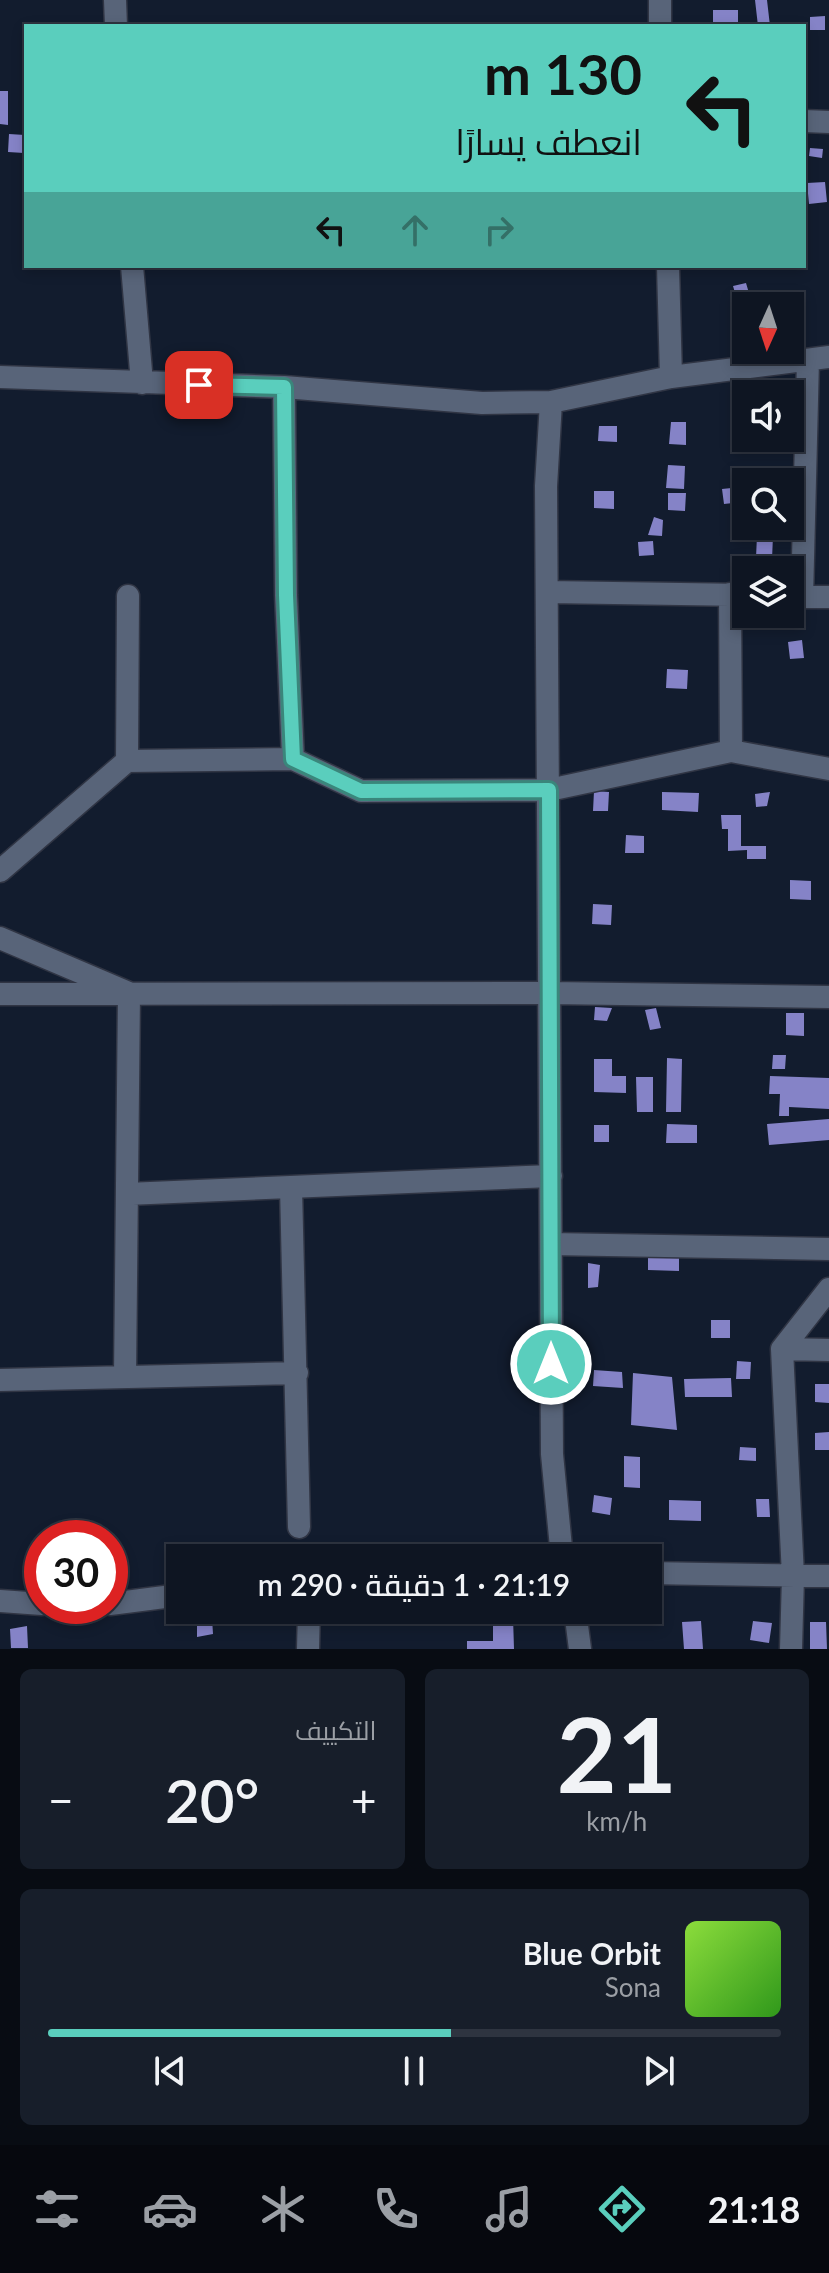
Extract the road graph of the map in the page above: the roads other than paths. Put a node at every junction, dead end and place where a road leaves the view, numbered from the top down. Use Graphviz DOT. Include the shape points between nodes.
graph roads {
  1 [pos="115,0"];
  2 [pos="660,0"];
  3 [pos="116,24"];
  4 [pos="660,24"];
  5 [pos="806,121"];
  6 [pos="829,122"];
  7 [pos="132,268"];
  8 [pos="668,268"];
  9 [pos="819,359"];
  10 [pos="0,377"];
  11 [pos="671,377"];
  12 [pos="142,383"];
  13 [pos="284,387"];
  14 [pos="551,402"];
  15 [pos="800,556"];
  16 [pos="548,592"];
  17 [pos="732,594"];
  18 [pos="128,596"];
  19 [pos="829,597"];
  20 [pos="804,598"];
  21 [pos="736,628"];
  22 [pos="731,751"];
  23 [pos="293,759"];
  24 [pos="127,761"];
  25 [pos="829,769"];
  26 [pos="549,790"];
  27 [pos="0,871"];
  28 [pos="0,938"];
  29 [pos="129,993"];
  30 [pos="550,993"];
  31 [pos="0,994"];
  32 [pos="829,997"];
  33 [pos="551,1176"];
  34 [pos="291,1187"];
  35 [pos="127,1194"];
  36 [pos="551,1244"];
  37 [pos="829,1249"];
  38 [pos="829,1289"];
  39 [pos="782,1349"];
  40 [pos="829,1350"];
  41 [pos="297,1373"];
  42 [pos="125,1377"];
  43 [pos="0,1380"];
  44 [pos="299,1527"];
  45 [pos="561,1544"];
  46 [pos="662,1573"];
  47 [pos="793,1576"];
  48 [pos="829,1576"];
  49 [pos="166,1597"];
  50 [pos="0,1601"];
  51 [pos="128,1602"];
  52 [pos="24,1603"];
  53 [pos="309,1624"];
  54 [pos="577,1624"];
  55 [pos="308,1649"];
  56 [pos="580,1649"];
  57 [pos="791,1649"];
  1 -- 3 [label="street"];
  2 -- 4 [label="street"];
  5 -- 6 [label="street"];
  7 -- 12 [label="street"];
  8 -- 11 [label="street"];
  9 -- 11 [label="street"];
  9 -- 15 [label="street"];
  10 -- 12 [label="street"];
  11 -- 14 [label="street"];
  12 -- 13 [label="street"];
  13 -- 14 [label="street" via="482,403"];
  13 -- 23 [label="street"];
  14 -- 16 [label="street"];
  16 -- 17 [label="street"];
  16 -- 26 [label="street"];
  18 -- 24 [label="street"];
  19 -- 20 [label="street"];
  21 -- 22 [label="street"];
  22 -- 25 [label="street"];
  22 -- 26 [label="street"];
  23 -- 24 [label="street"];
  23 -- 26 [label="street" via="361,791"];
  24 -- 27 [label="street"];
  26 -- 30 [label="street"];
  28 -- 29 [label="street"];
  29 -- 30 [label="street"];
  29 -- 31 [label="street"];
  29 -- 35 [label="street"];
  30 -- 32 [label="street"];
  30 -- 33 [label="street"];
  33 -- 34 [label="street"];
  33 -- 36 [label="street"];
  34 -- 35 [label="street"];
  34 -- 41 [label="street"];
  35 -- 42 [label="street"];
  36 -- 37 [label="street"];
  36 -- 45 [label="street" via="552,1454"];
  38 -- 39 [label="street"];
  39 -- 40 [label="street"];
  39 -- 47 [label="street"];
  41 -- 42 [label="street"];
  41 -- 44 [label="street"];
  42 -- 43 [label="street"];
  46 -- 47 [label="street"];
  47 -- 48 [label="street"];
  47 -- 57 [label="street"];
  49 -- 51 [label="street"];
  50 -- 52 [label="street"];
  53 -- 55 [label="street"];
  54 -- 56 [label="street"];
}
